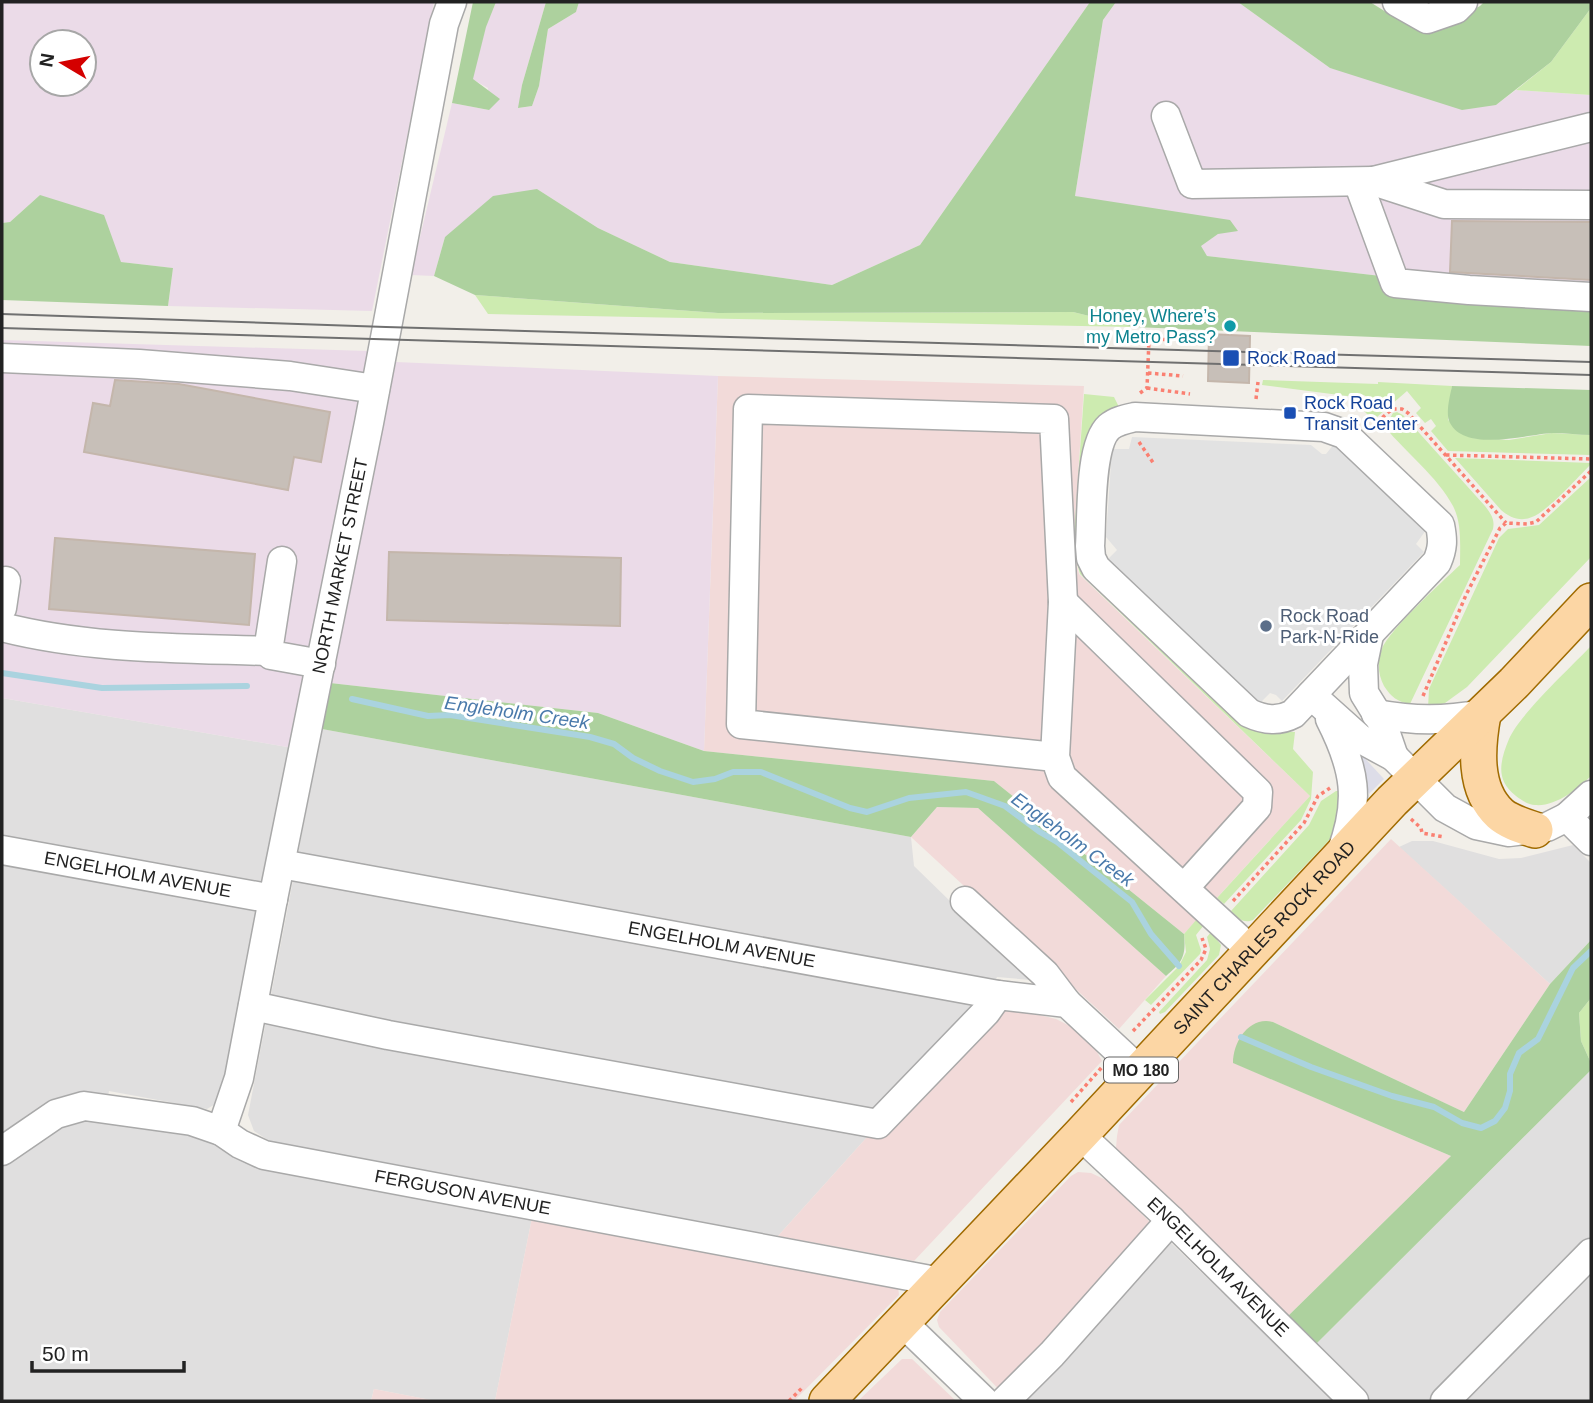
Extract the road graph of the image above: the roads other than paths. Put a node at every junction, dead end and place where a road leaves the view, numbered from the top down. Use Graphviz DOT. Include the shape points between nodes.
graph roads {
  1 [pos="452,2"];
  2 [pos="1397,2"];
  3 [pos="1463,2"];
  4 [pos="1166,116"];
  5 [pos="1591,127"];
  6 [pos="1366,182"];
  7 [pos="1591,205"];
  8 [pos="1591,298"];
  9 [pos="2,358"];
  10 [pos="375,390"];
  11 [pos="282,561"];
  12 [pos="1591,601"];
  13 [pos="1063,602"];
  14 [pos="2,627"];
  15 [pos="1369,635"];
  16 [pos="268,651"];
  17 [pos="321,664"];
  18 [pos="1318,703"];
  19 [pos="1376,714"];
  20 [pos="1483,714"];
  21 [pos="1055,757"];
  22 [pos="1405,768"];
  23 [pos="1591,795"];
  24 [pos="1567,817"];
  25 [pos="1535,830"];
  26 [pos="1591,841"];
  27 [pos="2,850"];
  28 [pos="1340,858"];
  29 [pos="281,864"];
  30 [pos="1184,888"];
  31 [pos="273,899"];
  32 [pos="965,901"];
  33 [pos="1252,951"];
  34 [pos="998,995"];
  35 [pos="1067,1003"];
  36 [pos="253,1006"];
  37 [pos="1140,1071"];
  38 [pos="222,1131"];
  39 [pos="1080,1135"];
  40 [pos="2,1150"];
  41 [pos="1171,1220"];
  42 [pos="1591,1253"];
  43 [pos="941,1282"];
  44 [pos="902,1322"];
  45 [pos="827,1401"];
  46 [pos="984,1401"];
  47 [pos="1005,1401"];
  48 [pos="1354,1401"];
  49 [pos="1445,1401"];
  1 -- 10 [label="street, NORTH MARKET STREET" via="444,24"];
  2 -- 3 [label="street" via="1427,19 1457,9"];
  4 -- 6 [label="street" via="1192,184"];
  5 -- 6 [label="street"];
  6 -- 7 [label="street" via="1444,204"];
  6 -- 8 [label="street" via="1395,283"];
  9 -- 10 [label="street" via="277,375"];
  10 -- 17 [label="street, NORTH MARKET STREET"];
  11 -- 16 [label="street"];
  12 -- 20 [label="main road, SAINT CHARLES ROCK ROAD / MO 180"];
  13 -- 21 [label="street"];
  13 -- 21 [label="street" via="1054,419 748,409 741,724"];
  13 -- 30 [label="street" via="1258,792 1257,807"];
  14 -- 16 [label="street" via="45,638 136,647"];
  15 -- 18 [label="street"];
  15 -- 18 [label="street" via="1437,562 1443,539 1440,525 1429,512 1344,434 1324,427 1135,417 1108,428 1096,455 1090,546 1096,568 1249,713 1283,720"];
  15 -- 19 [label="street" via="1364,693"];
  16 -- 17 [label="street"];
  17 -- 29 [label="street, NORTH MARKET STREET"];
  18 -- 22 [label="street"];
  18 -- 28 [label="street" via="1347,757 1354,783 1352,821"];
  19 -- 20 [label="street" via="1425,721"];
  19 -- 22 [label="street"];
  20 -- 22 [label="main road, SAINT CHARLES ROCK ROAD / MO 180"];
  20 -- 25 [label="main road" via="1478,754 1485,790 1500,814"];
  21 -- 30 [label="street" via="1062,776"];
  22 -- 25 [label="street" via="1446,808 1476,825 1509,832"];
  22 -- 28 [label="main road, SAINT CHARLES ROCK ROAD / MO 180"];
  23 -- 24 [label="street"];
  24 -- 25 [label="street"];
  24 -- 26 [label="street"];
  27 -- 31 [label="street, ENGELHOLM AVENUE"];
  28 -- 33 [label="main road, SAINT CHARLES ROCK ROAD / MO 180"];
  29 -- 31 [label="street, NORTH MARKET STREET"];
  29 -- 34 [label="street, ENGELHOLM AVENUE"];
  30 -- 33 [label="street"];
  31 -- 36 [label="street, NORTH MARKET STREET"];
  32 -- 35 [label="street" via="1045,974"];
  33 -- 37 [label="main road, SAINT CHARLES ROCK ROAD / MO 180"];
  34 -- 35 [label="street, ENGELHOLM AVENUE"];
  34 -- 36 [label="street" via="878,1124"];
  35 -- 37 [label="street"];
  36 -- 38 [label="street, NORTH MARKET STREET" via="239,1078"];
  37 -- 39 [label="main road, SAINT CHARLES ROCK ROAD / MO 180"];
  38 -- 40 [label="street, FERGUSON AVENUE" via="192,1121 84,1106 56,1114"];
  38 -- 43 [label="street, FERGUSON AVENUE" via="264,1154"];
  39 -- 41 [label="street, ENGELHOLM AVENUE"];
  39 -- 43 [label="main road, SAINT CHARLES ROCK ROAD / MO 180"];
  41 -- 47 [label="street"];
  41 -- 48 [label="street, ENGELHOLM AVENUE"];
  42 -- 49 [label="street"];
  43 -- 44 [label="main road, SAINT CHARLES ROCK ROAD / MO 180"];
  44 -- 45 [label="main road, SAINT CHARLES ROCK ROAD / MO 180"];
  44 -- 46 [label="street"];
}
